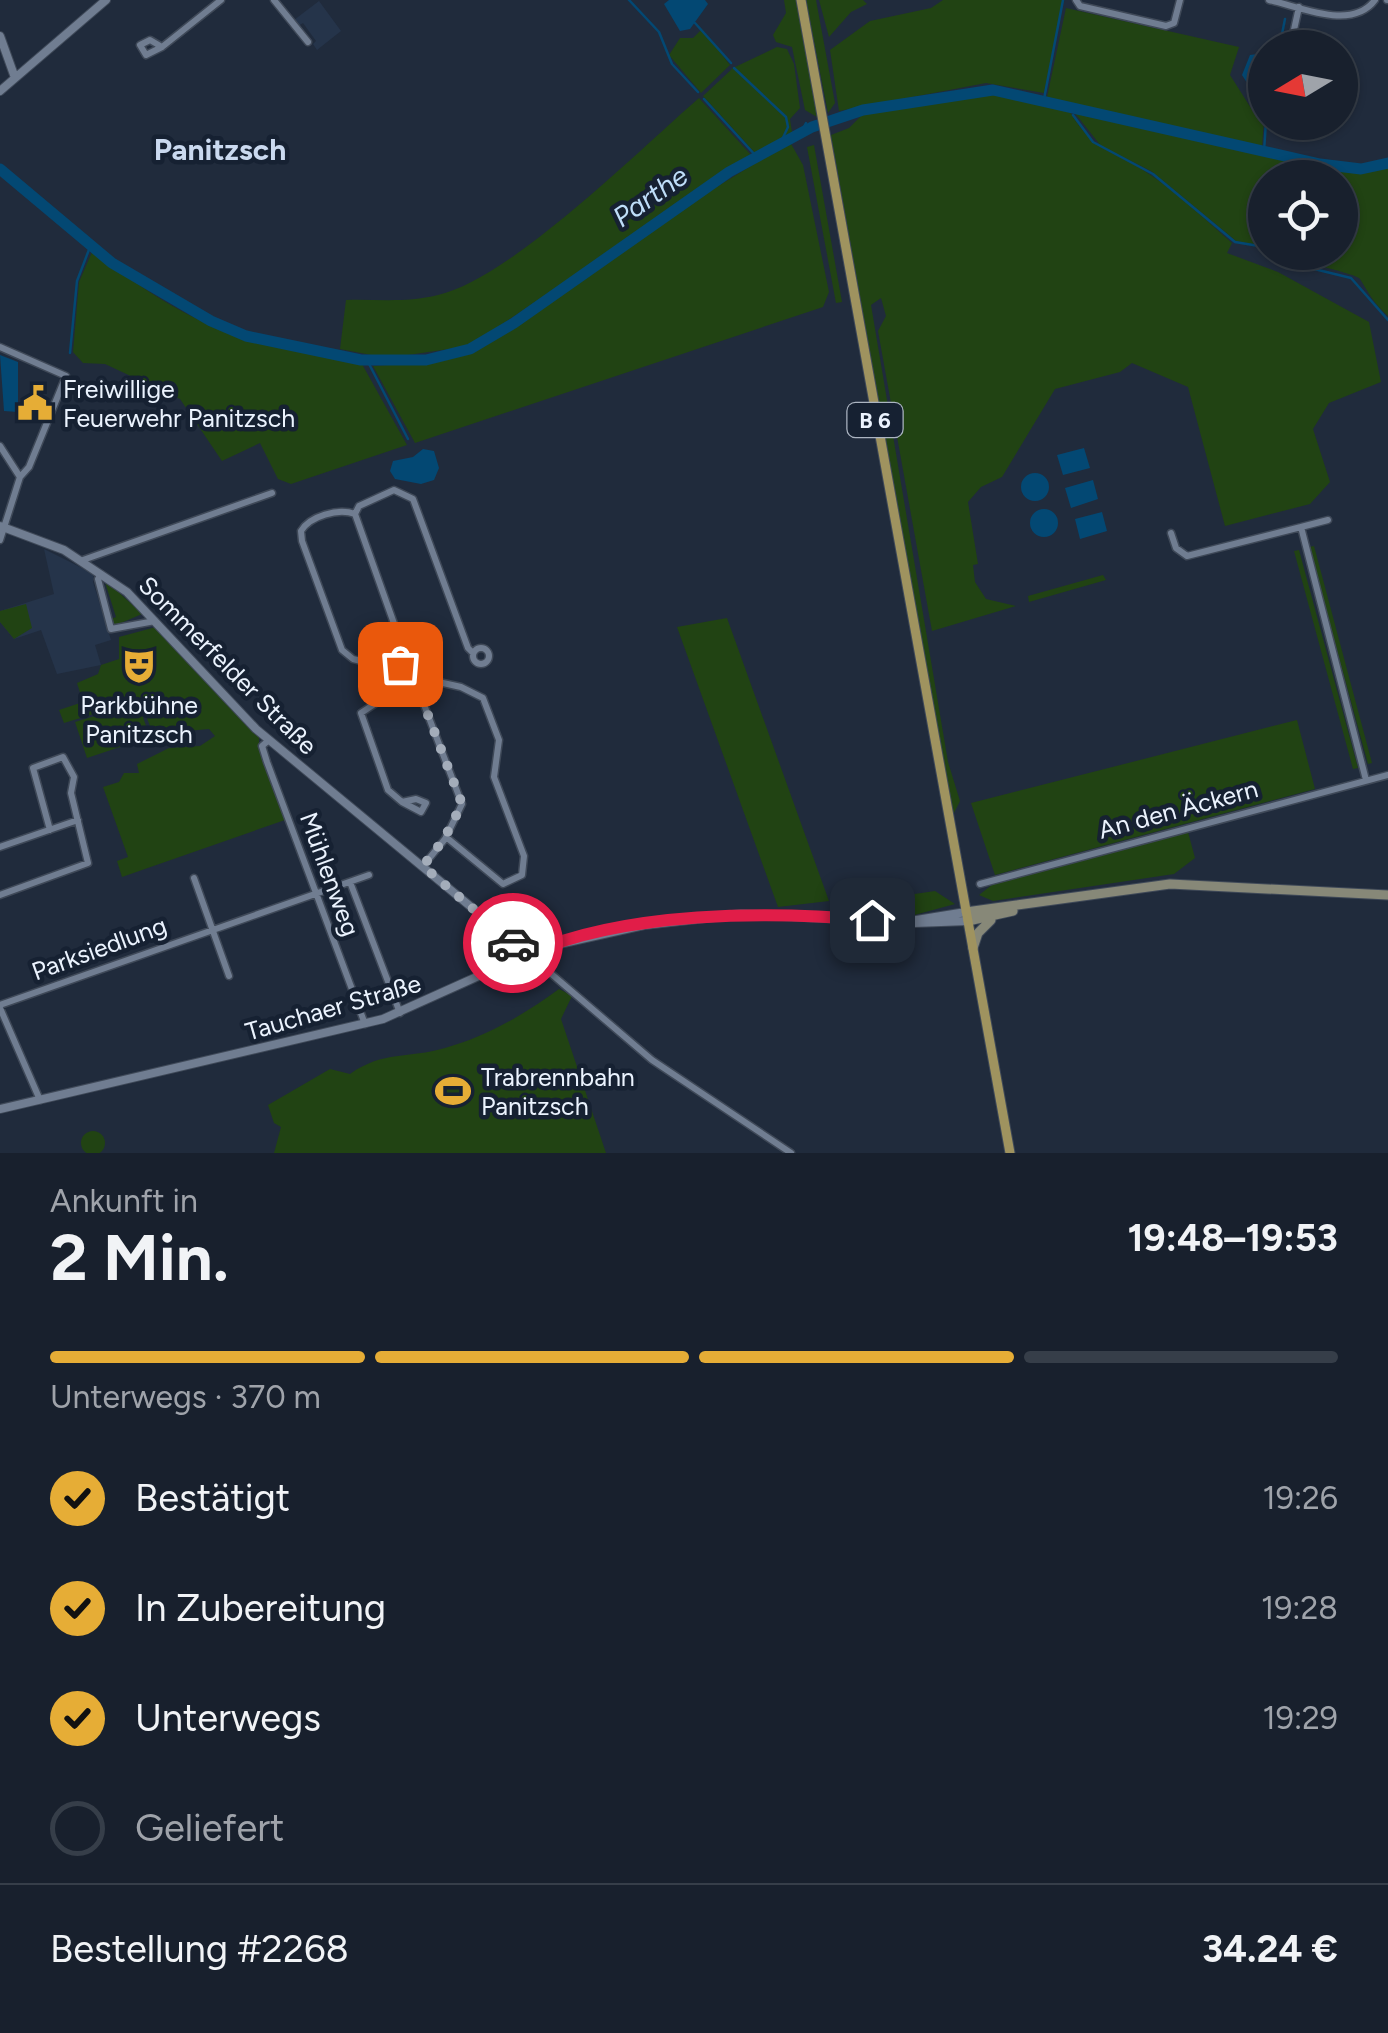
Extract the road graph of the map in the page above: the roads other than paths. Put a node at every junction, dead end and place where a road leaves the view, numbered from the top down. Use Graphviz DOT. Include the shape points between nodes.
graph roads {
  1 [pos="106,0"];
  2 [pos="221,0"];
  3 [pos="274,0"];
  4 [pos="802,0"];
  5 [pos="1076,0"];
  6 [pos="1180,0"];
  7 [pos="1376,0"];
  8 [pos="1275,1"];
  9 [pos="1297,4"];
  10 [pos="1293,30"];
  11 [pos="0,36"];
  12 [pos="308,42"];
  13 [pos="162,47"];
  14 [pos="12,78"];
  15 [pos="0,92"];
  16 [pos="0,347"];
  17 [pos="0,446"];
  18 [pos="20,478"];
  19 [pos="272,493"];
  20 [pos="355,514"];
  21 [pos="1328,520"];
  22 [pos="2,526"];
  23 [pos="1301,526"];
  24 [pos="1171,533"];
  25 [pos="0,540"];
  26 [pos="83,560"];
  27 [pos="102,574"];
  28 [pos="156,620"];
  29 [pos="474,653"];
  30 [pos="407,660"];
  31 [pos="396,670"];
  32 [pos="426,679"];
  33 [pos="400,687"];
  34 [pos="418,689"];
  35 [pos="268,740"];
  36 [pos="1388,775"];
  37 [pos="1366,780"];
  38 [pos="402,802"];
  39 [pos="78,820"];
  40 [pos="50,830"];
  41 [pos="446,837"];
  42 [pos="0,847"];
  43 [pos="423,866"];
  44 [pos="369,874"];
  45 [pos="194,878"];
  46 [pos="350,882"];
  47 [pos="980,884"];
  48 [pos="316,893"];
  49 [pos="0,894"];
  50 [pos="1388,895"];
  51 [pos="1025,906"];
  52 [pos="967,916"];
  53 [pos="994,918"];
  54 [pos="211,929"];
  55 [pos="973,948"];
  56 [pos="528,954"];
  57 [pos="230,976"];
  58 [pos="0,1007"];
  59 [pos="400,1014"];
  60 [pos="365,1024"];
  61 [pos="40,1101"];
  62 [pos="0,1109"];
  63 [pos="790,1153"];
  64 [pos="1010,1153"];
  1 -- 14 [label="street"];
  2 -- 13 [label="street"];
  3 -- 12 [label="street"];
  4 -- 52 [label="main road, B 6"];
  5 -- 6 [label="street" via="1166,26 1174,24"];
  7 -- 9 [label="street" via="1344,17"];
  8 -- 9 [label="street"];
  9 -- 10 [label="street"];
  11 -- 14 [label="street"];
  14 -- 15 [label="street"];
  16 -- 18 [label="street" via="66,376"];
  17 -- 18 [label="street"];
  18 -- 22 [label="street"];
  19 -- 26 [label="street"];
  20 -- 29 [label="street" via="394,490 413,499"];
  20 -- 30 [label="street"];
  20 -- 31 [label="street" via="339,510 308,522 302,541 342,650"];
  21 -- 23 [label="street"];
  22 -- 25 [label="street"];
  22 -- 26 [label="street, Sommerfelder Straße"];
  23 -- 24 [label="street" via="1187,556"];
  23 -- 37 [label="street"];
  26 -- 27 [label="street, Sommerfelder Straße"];
  27 -- 28 [label="street, Sommerfelder Straße"];
  27 -- 28 [label="street" via="111,629"];
  28 -- 35 [label="street, Sommerfelder Straße"];
  30 -- 31 [label="street"];
  30 -- 32 [label="street" via="422,665"];
  31 -- 33 [label="street"];
  32 -- 34 [label="street"];
  32 -- 41 [label="street" via="483,698 499,740 494,777 524,856 522,875 503,884"];
  33 -- 34 [label="street"];
  33 -- 38 [label="street" via="361,713 388,790"];
  34 -- 41 [label="street" via="462,804"];
  35 -- 43 [label="street, Sommerfelder Straße"];
  35 -- 48 [label="street, Mühlenweg" via="262,746 267,762"];
  36 -- 37 [label="street, An den Äckern"];
  37 -- 47 [label="street, An den Äckern"];
  39 -- 40 [label="street"];
  39 -- 40 [label="street" via="67,760 38,764 33,774"];
  39 -- 49 [label="street" via="88,863"];
  40 -- 42 [label="street"];
  41 -- 43 [label="street"];
  43 -- 56 [label="street, Sommerfelder Straße"];
  44 -- 46 [label="street, Parksiedlung"];
  45 -- 54 [label="street"];
  46 -- 48 [label="street, Parksiedlung"];
  46 -- 59 [label="street"];
  48 -- 54 [label="street, Parksiedlung"];
  48 -- 60 [label="street, Mühlenweg"];
  50 -- 51 [label="main road" via="1170,884"];
  51 -- 52 [label="main road"];
  51 -- 53 [label="main road"];
  52 -- 53 [label="main road"];
  52 -- 55 [label="main road, B 6"];
  52 -- 56 [label="street, Tauchaer Straße" via="904,922 742,914 644,925"];
  53 -- 55 [label="main road" via="978,932"];
  54 -- 57 [label="street"];
  54 -- 58 [label="street, Parksiedlung"];
  55 -- 64 [label="main road, B 6"];
  56 -- 59 [label="street, Tauchaer Straße"];
  56 -- 63 [label="street, Sommerfelder Straße" via="652,1060"];
  58 -- 61 [label="street"];
  59 -- 60 [label="street, Tauchaer Straße"];
  60 -- 61 [label="street, Tauchaer Straße"];
  61 -- 62 [label="street, Tauchaer Straße"];
}
